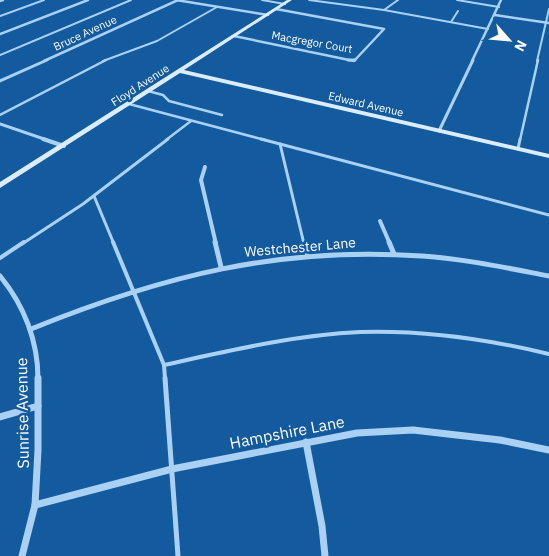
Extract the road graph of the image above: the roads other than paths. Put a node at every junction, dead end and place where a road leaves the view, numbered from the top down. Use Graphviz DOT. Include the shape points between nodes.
graph roads {
  1 [pos="44,0"];
  2 [pos="88,0"];
  3 [pos="131,0"];
  4 [pos="177,0"];
  5 [pos="262,0"];
  6 [pos="308,0"];
  7 [pos="398,0"];
  8 [pos="457,0"];
  9 [pos="501,0"];
  10 [pos="288,2"];
  11 [pos="217,7"];
  12 [pos="499,7"];
  13 [pos="276,9"];
  14 [pos="549,9"];
  15 [pos="384,10"];
  16 [pos="458,11"];
  17 [pos="268,15"];
  18 [pos="0,16"];
  19 [pos="495,16"];
  20 [pos="451,22"];
  21 [pos="547,23"];
  22 [pos="488,29"];
  23 [pos="0,34"];
  24 [pos="234,36"];
  25 [pos="0,55"];
  26 [pos="179,72"];
  27 [pos="0,81"];
  28 [pos="148,91"];
  29 [pos="129,104"];
  30 [pos="222,115"];
  31 [pos="0,116"];
  32 [pos="191,121"];
  33 [pos="0,124"];
  34 [pos="439,131"];
  35 [pos="280,144"];
  36 [pos="64,146"];
  37 [pos="518,149"];
  38 [pos="549,156"];
  39 [pos="205,167"];
  40 [pos="2,183"];
  41 [pos="94,196"];
  42 [pos="549,215"];
  43 [pos="380,221"];
  44 [pos="394,254"];
  45 [pos="307,255"];
  46 [pos="0,258"];
  47 [pos="221,267"];
  48 [pos="0,276"];
  49 [pos="549,276"];
  50 [pos="133,290"];
  51 [pos="31,329"];
  52 [pos="549,354"];
  53 [pos="164,365"];
  54 [pos="38,406"];
  55 [pos="0,417"];
  56 [pos="306,442"];
  57 [pos="549,450"];
  58 [pos="172,469"];
  59 [pos="35,505"];
  60 [pos="22,556"];
  61 [pos="178,556"];
  62 [pos="325,556"];
  1 -- 18 [label="lane"];
  2 -- 23 [label="street"];
  3 -- 25 [label="lane"];
  4 -- 11 [label="street"];
  4 -- 27 [label="street, Bruce Avenue"];
  5 -- 10 [label="lane"];
  6 -- 15 [label="lane"];
  7 -- 15 [label="lane"];
  8 -- 12 [label="lane"];
  9 -- 12 [label="street"];
  10 -- 13 [label="street, Floyd Avenue"];
  11 -- 17 [label="street"];
  11 -- 31 [label="lane" via="157,40 106,60"];
  12 -- 19 [label="street"];
  13 -- 17 [label="street, Floyd Avenue"];
  13 -- 24 [label="street, Macgregor Court" via="384,29 354,61"];
  14 -- 21 [label="lane"];
  15 -- 20 [label="lane"];
  16 -- 20 [label="lane"];
  17 -- 24 [label="street, Floyd Avenue"];
  19 -- 21 [label="street"];
  19 -- 22 [label="street"];
  20 -- 22 [label="lane"];
  21 -- 37 [label="lane"];
  22 -- 34 [label="street"];
  24 -- 26 [label="street, Floyd Avenue"];
  26 -- 28 [label="street, Floyd Avenue"];
  26 -- 34 [label="street, Edward Avenue"];
  28 -- 29 [label="street, Floyd Avenue"];
  28 -- 30 [label="lane" via="163,95 169,101"];
  29 -- 32 [label="lane"];
  29 -- 36 [label="street, Floyd Avenue"];
  32 -- 35 [label="lane"];
  32 -- 41 [label="lane"];
  33 -- 36 [label="street"];
  34 -- 37 [label="street, Edward Avenue"];
  35 -- 42 [label="lane"];
  35 -- 45 [label="lane"];
  36 -- 40 [label="street, Floyd Avenue"];
  37 -- 38 [label="street, Edward Avenue"];
  39 -- 47 [label="street" via="201,180"];
  41 -- 46 [label="lane"];
  41 -- 50 [label="lane"];
  43 -- 44 [label="street"];
  44 -- 45 [label="street, Westchester Lane"];
  44 -- 49 [label="street, Westchester Lane" via="464,260"];
  45 -- 47 [label="street, Westchester Lane"];
  47 -- 50 [label="street, Westchester Lane"];
  48 -- 51 [label="street, Sunrise Avenue"];
  50 -- 51 [label="street, Westchester Lane"];
  50 -- 53 [label="lane"];
  51 -- 54 [label="street, Sunrise Avenue" via="38,366"];
  52 -- 53 [label="lane" via="470,338 389,332 274,341"];
  53 -- 58 [label="lane"];
  54 -- 55 [label="street"];
  54 -- 59 [label="street, Sunrise Avenue"];
  56 -- 57 [label="street, Hampshire Lane" via="358,433 413,430 500,440"];
  56 -- 58 [label="street, Hampshire Lane"];
  56 -- 62 [label="street"];
  58 -- 59 [label="street, Hampshire Lane"];
  58 -- 61 [label="lane"];
  59 -- 60 [label="street, Sunrise Avenue"];
}
